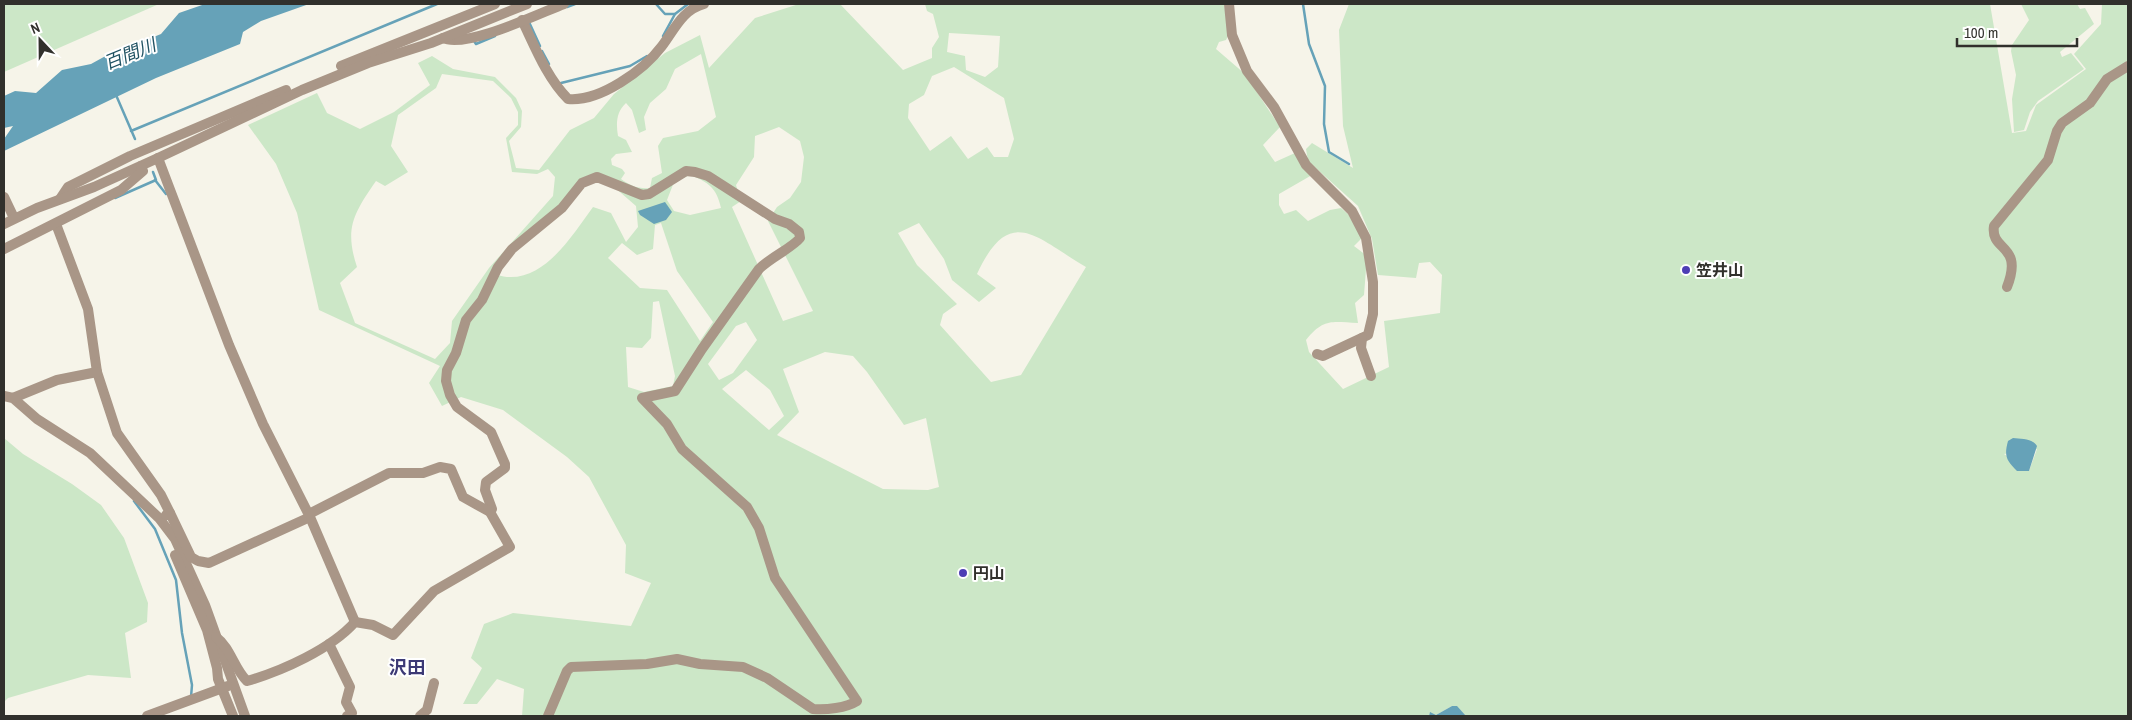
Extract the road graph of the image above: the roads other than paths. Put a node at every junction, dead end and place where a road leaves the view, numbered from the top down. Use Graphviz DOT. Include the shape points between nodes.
graph roads {
  1 [pos="495,4"];
  2 [pos="527,4"];
  3 [pos="564,4"];
  4 [pos="704,4"];
  5 [pos="1229,4"];
  6 [pos="523,23"];
  7 [pos="442,38"];
  8 [pos="2128,66"];
  9 [pos="158,158"];
  10 [pos="140,166"];
  11 [pos="4,197"];
  12 [pos="59,199"];
  13 [pos="12,214"];
  14 [pos="4,224"];
  15 [pos="57,226"];
  16 [pos="4,249"];
  17 [pos="2007,287"];
  18 [pos="1362,338"];
  19 [pos="1317,354"];
  20 [pos="97,372"];
  21 [pos="1371,376"];
  22 [pos="7,398"];
  23 [pos="490,512"];
  24 [pos="170,513"];
  25 [pos="310,515"];
  26 [pos="159,518"];
  27 [pos="354,622"];
  28 [pos="216,637"];
  29 [pos="329,644"];
  30 [pos="434,683"];
  31 [pos="228,686"];
  32 [pos="168,712"];
  33 [pos="246,715"];
  34 [pos="147,716"];
  35 [pos="233,716"];
  36 [pos="347,716"];
  37 [pos="420,716"];
  38 [pos="548,716"];
  1 -- 12 [label="street" via="130,156 68,187"];
  2 -- 7 [label="street"];
  3 -- 6 [label="street"];
  4 -- 6 [label="street" via="687,11 662,46 636,72 595,95 574,99 568,99 556,85"];
  5 -- 18 [label="street" via="1232,35 1247,71 1274,107 1306,165 1352,211 1366,238 1373,282 1373,314 1368,335"];
  6 -- 7 [label="street" via="454,40"];
  7 -- 9 [label="street" via="302,90"];
  8 -- 17 [label="street" via="2107,79 2090,103 2062,123 2048,160 1994,226 1995,237 2009,252 2013,264"];
  9 -- 10 [label="street"];
  9 -- 25 [label="street" via="232,354 262,424"];
  10 -- 12 [label="street"];
  10 -- 15 [label="street" via="143,171 121,190"];
  11 -- 13 [label="street"];
  12 -- 13 [label="street"];
  13 -- 14 [label="street"];
  15 -- 16 [label="street"];
  15 -- 20 [label="street" via="88,309"];
  18 -- 19 [label="street" via="1323,356"];
  18 -- 21 [label="street" via="1361,348"];
  20 -- 22 [label="street" via="50,382"];
  20 -- 24 [label="street" via="116,433 161,495"];
  22 -- 26 [label="street" via="90,453"];
  23 -- 25 [label="street" via="463,497 451,469 440,467 423,473 389,473"];
  23 -- 27 [label="street" via="510,547 434,591 393,635 373,625"];
  23 -- 38 [label="street" via="486,482 505,468 505,464 491,432 457,407 448,388 447,370 466,320 482,300 498,267 512,249 562,208 582,183 596,176 642,195 686,172 695,172 708,176 795,228 800,238 759,269 676,391 642,398 667,424 682,449 747,507 759,528 775,578 858,701 813,709 756,671 677,659 647,664 571,666"];
  24 -- 25 [label="street" via="192,557 209,562"];
  24 -- 26 [label="street"];
  25 -- 27 [label="street"];
  26 -- 28 [label="street" via="174,539"];
  26 -- 31 [label="street"];
  27 -- 29 [label="street"];
  28 -- 29 [label="street" via="222,641 247,681 268,675"];
  28 -- 31 [label="street"];
  29 -- 36 [label="street" via="350,687 346,702 352,713"];
  30 -- 37 [label="street" via="427,710"];
  31 -- 32 [label="street"];
  31 -- 33 [label="street"];
  31 -- 35 [label="street"];
  32 -- 34 [label="street"];
}
